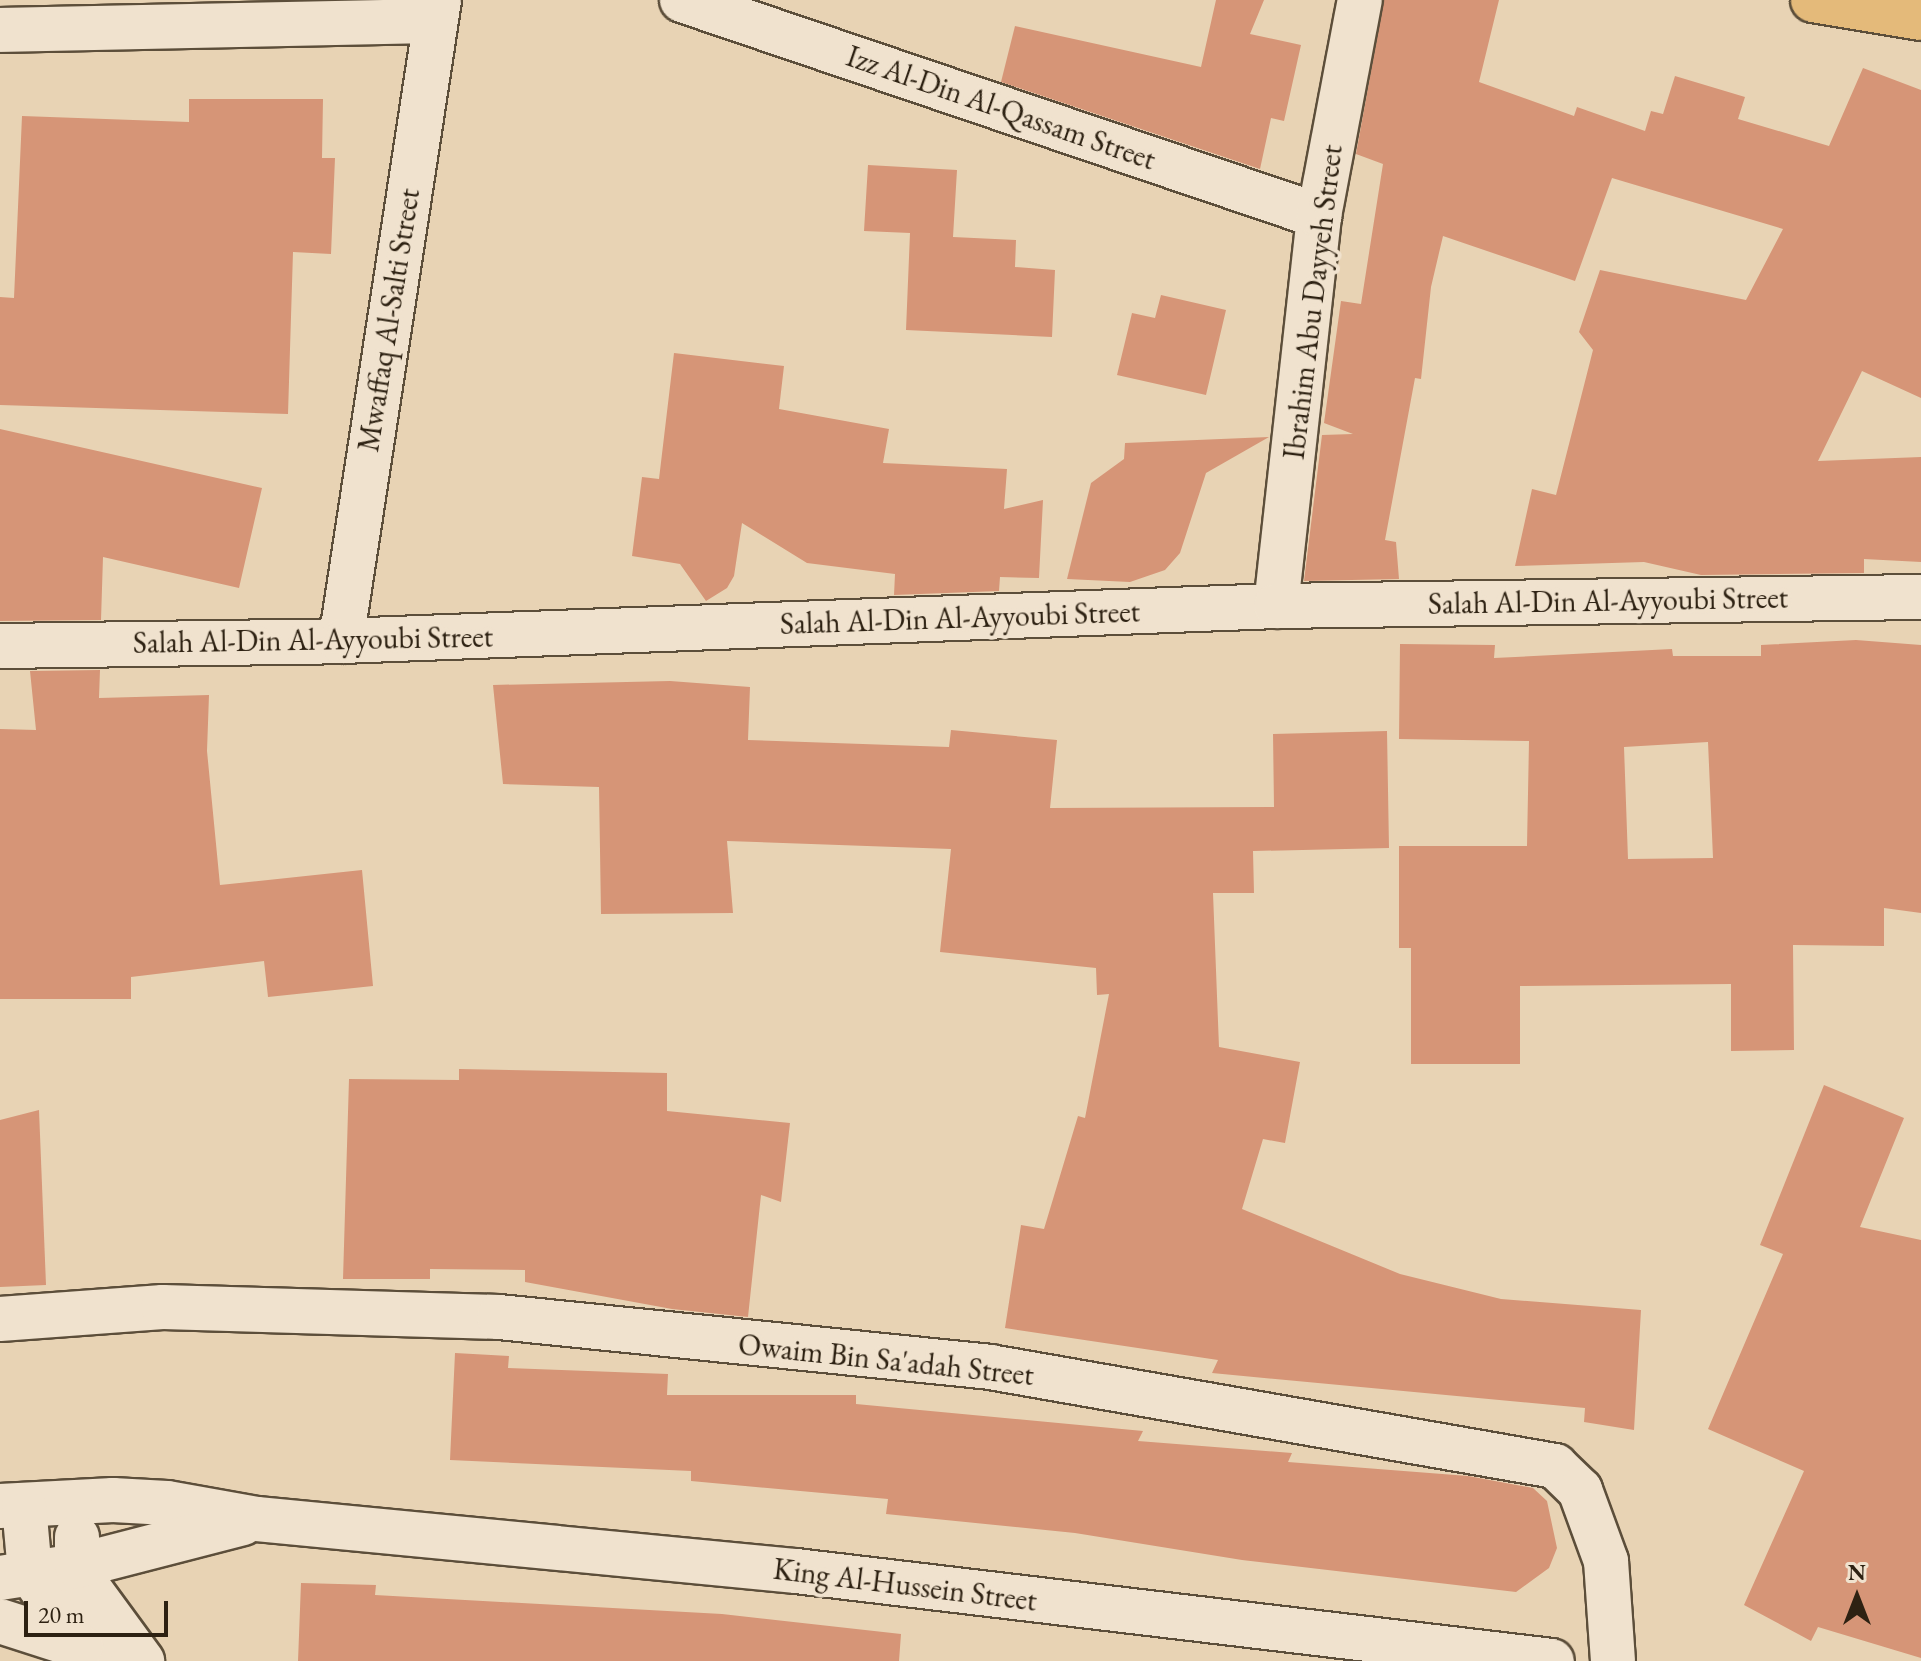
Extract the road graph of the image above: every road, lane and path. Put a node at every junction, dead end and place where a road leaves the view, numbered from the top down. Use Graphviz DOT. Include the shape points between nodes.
graph roads {
  1 [pos="682,0"];
  2 [pos="1360,0"];
  3 [pos="1826,2"];
  4 [pos="437,11"];
  5 [pos="99,14"];
  6 [pos="1921,18"];
  7 [pos="0,30"];
  8 [pos="1319,216"];
  9 [pos="1921,597"];
  10 [pos="1276,606"];
  11 [pos="341,641"];
  12 [pos="0,646"];
  13 [pos="0,1319"];
  14 [pos="76,1502"];
  15 [pos="12,1506"];
  16 [pos="257,1519"];
  17 [pos="77,1566"];
  18 [pos="15,1575"];
  19 [pos="0,1621"];
  20 [pos="98,1654"];
  21 [pos="142,1661"];
  22 [pos="1552,1661"];
  23 [pos="1613,1661"];
  1 -- 8 [label="street, Izz Al-Din Al-Qassam Street"];
  2 -- 8 [label="street, Ibrahim Abu Dayyeh Street"];
  3 -- 6 [label="main road"];
  4 -- 5 [label="street"];
  4 -- 11 [label="street, Mwaffaq Al-Salti Street"];
  5 -- 7 [label="street"];
  8 -- 10 [label="street, Ibrahim Abu Dayyeh Street"];
  9 -- 10 [label="street, Salah Al-Din Al-Ayyoubi Street"];
  10 -- 11 [label="street, Salah Al-Din Al-Ayyoubi Street"];
  11 -- 12 [label="street, Salah Al-Din Al-Ayyoubi Street"];
  13 -- 23 [label="street, Owaim Bin Sa'adah Street" via="163,1307 499,1317 990,1367 1555,1466 1580,1490 1606,1561"];
  14 -- 15 [label="street, King Al-Hussein Street"];
  14 -- 16 [label="street, King Al-Hussein Street" via="167,1503"];
  14 -- 17 [label="street"];
  15 -- 18 [label="street"];
  16 -- 17 [label="street, King Al-Hussein Street"];
  16 -- 22 [label="street, King Al-Hussein Street" via="796,1571"];
  17 -- 18 [label="street, King Al-Hussein Street"];
  17 -- 21 [label="street"];
  18 -- 20 [label="street"];
  19 -- 20 [label="street"];
}
